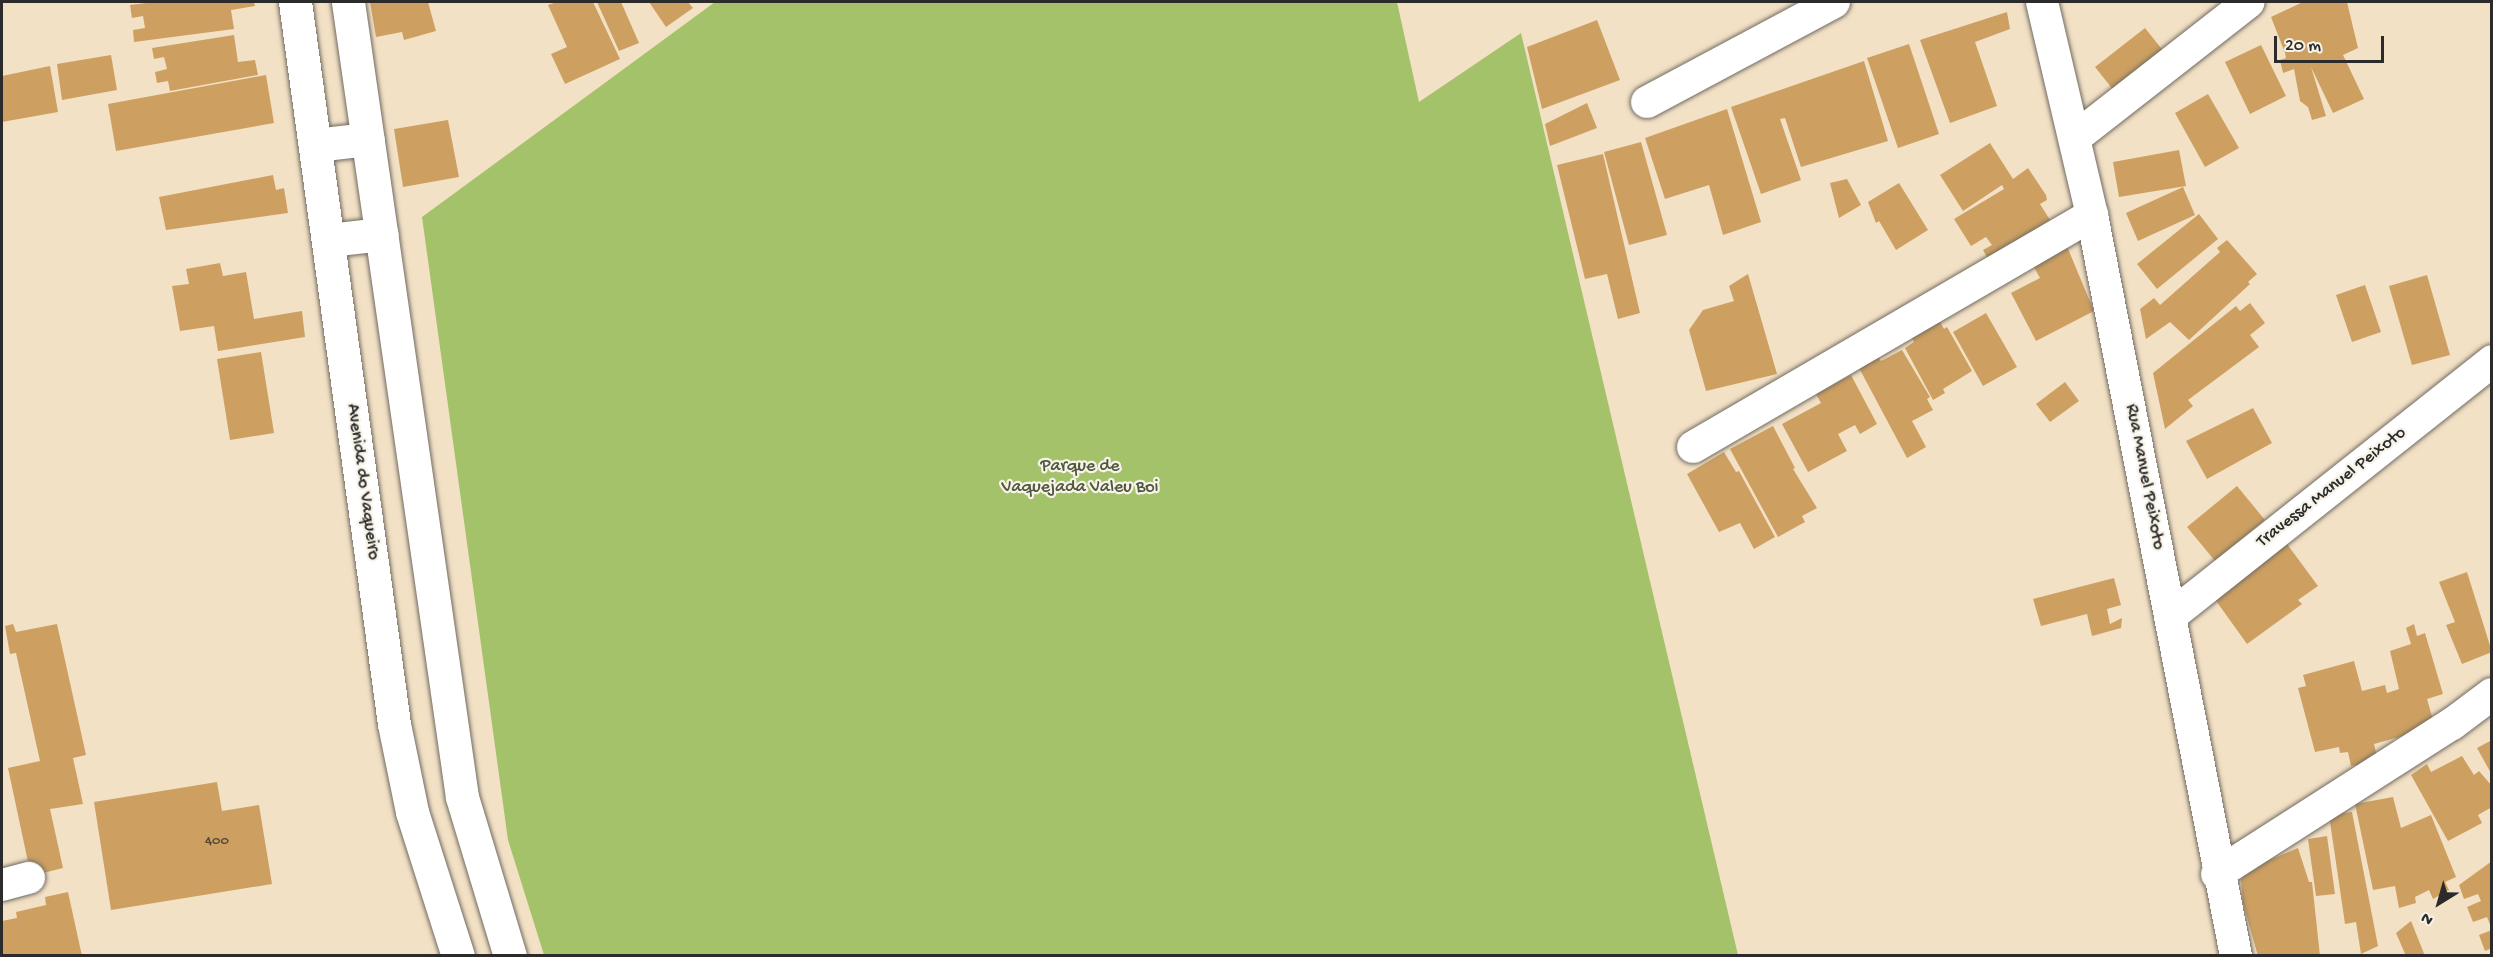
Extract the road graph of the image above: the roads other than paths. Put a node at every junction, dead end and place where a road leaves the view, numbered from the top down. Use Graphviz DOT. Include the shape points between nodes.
graph roads {
  1 [pos="295,2"];
  2 [pos="348,2"];
  3 [pos="1834,2"];
  4 [pos="2042,2"];
  5 [pos="2249,2"];
  6 [pos="1647,102"];
  7 [pos="2076,137"];
  8 [pos="368,139"];
  9 [pos="315,145"];
  10 [pos="2092,215"];
  11 [pos="382,234"];
  12 [pos="329,240"];
  13 [pos="2492,361"];
  14 [pos="1693,447"];
  15 [pos="2172,615"];
  16 [pos="2492,694"];
  17 [pos="462,797"];
  18 [pos="412,812"];
  19 [pos="2217,874"];
  20 [pos="458,956"];
  21 [pos="510,956"];
  22 [pos="2236,956"];
  1 -- 9 [label="street, Avenida do Vaqueiro"];
  2 -- 8 [label="street"];
  3 -- 6 [label="street"];
  4 -- 7 [label="street, Rua Manuel Peixoto"];
  5 -- 7 [label="street"];
  7 -- 10 [label="street, Rua Manuel Peixoto"];
  8 -- 9 [label="street"];
  8 -- 11 [label="street"];
  9 -- 12 [label="street, Avenida do Vaqueiro"];
  10 -- 14 [label="street"];
  10 -- 15 [label="street, Rua Manuel Peixoto"];
  11 -- 12 [label="street"];
  11 -- 17 [label="street"];
  12 -- 18 [label="street, Avenida do Vaqueiro" via="394,724"];
  13 -- 15 [label="street, Travessa Manuel Peixoto"];
  15 -- 19 [label="street, Rua Manuel Peixoto"];
  16 -- 19 [label="street" via="2452,724"];
  17 -- 18 [label="street"];
  17 -- 21 [label="street"];
  18 -- 20 [label="street, Avenida do Vaqueiro"];
  19 -- 22 [label="street, Rua Manuel Peixoto"];
}
